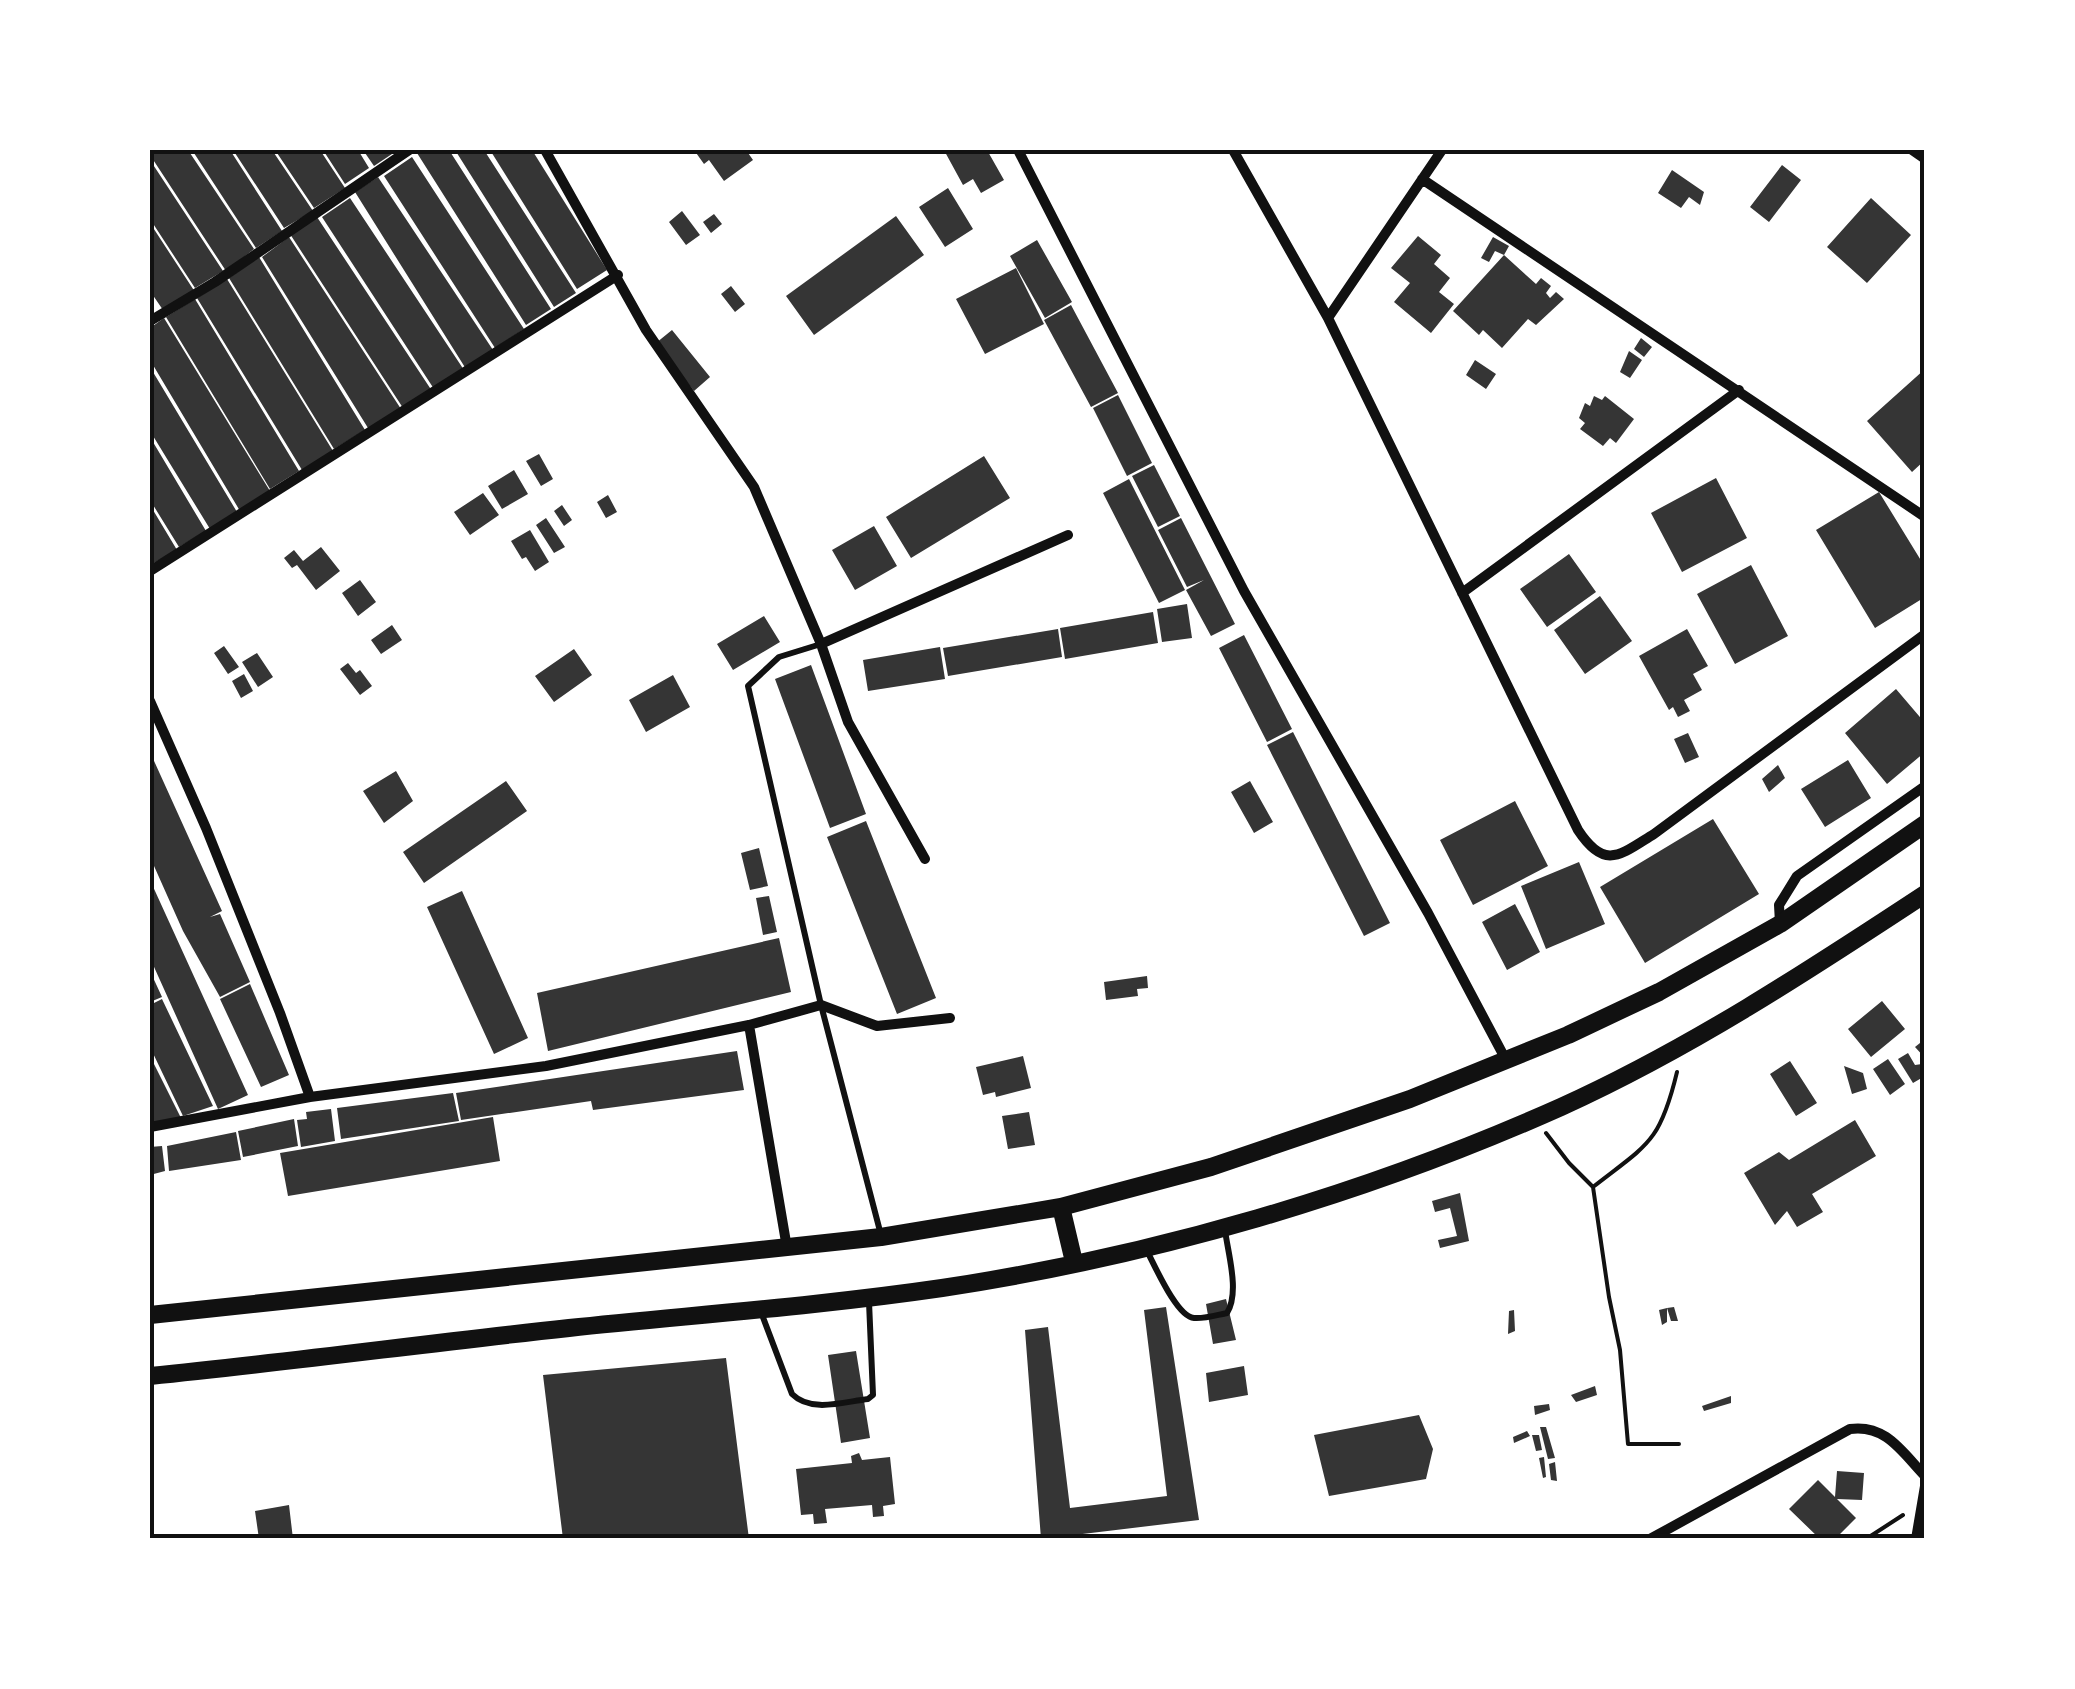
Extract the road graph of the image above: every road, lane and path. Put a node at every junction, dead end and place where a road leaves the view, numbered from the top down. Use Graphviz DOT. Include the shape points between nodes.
graph roads {
  1 [pos="409,150"];
  2 [pos="545,150"];
  3 [pos="1018,150"];
  4 [pos="1234,150"];
  5 [pos="1442,150"];
  6 [pos="1912,150"];
  7 [pos="1925,159"];
  8 [pos="1422,179"];
  9 [pos="618,276"];
  10 [pos="1328,318"];
  11 [pos="150,321"];
  12 [pos="1739,390"];
  13 [pos="1925,517"];
  14 [pos="1068,535"];
  15 [pos="150,571"];
  16 [pos="1462,592"];
  17 [pos="1925,634"];
  18 [pos="821,644"];
  19 [pos="150,701"];
  20 [pos="1925,786"];
  21 [pos="1925,824"];
  22 [pos="925,859"];
  23 [pos="1925,894"];
  24 [pos="1780,924"];
  25 [pos="821,1005"];
  26 [pos="950,1018"];
  27 [pos="749,1025"];
  28 [pos="1683,1043"];
  29 [pos="1506,1060"];
  30 [pos="310,1097"];
  31 [pos="1534,1118"];
  32 [pos="150,1126"];
  33 [pos="1593,1187"];
  34 [pos="1060,1207"];
  35 [pos="1224,1227"];
  36 [pos="881,1237"];
  37 [pos="1144,1246"];
  38 [pos="787,1248"];
  39 [pos="1074,1262"];
  40 [pos="869,1296"];
  41 [pos="759,1308"];
  42 [pos="150,1315"];
  43 [pos="150,1376"];
  44 [pos="1679,1444"];
  45 [pos="1925,1476"];
  46 [pos="1925,1486"];
  47 [pos="1920,1504"];
  48 [pos="1650,1539"];
  49 [pos="1866,1539"];
  50 [pos="1916,1539"];
  1 -- 11 [label="street"];
  2 -- 9 [label="street"];
  3 -- 29 [label="street" via="1244,591"];
  4 -- 10 [label="street"];
  5 -- 8 [label="street"];
  6 -- 7 [label="street"];
  8 -- 10 [label="street"];
  8 -- 12 [label="street"];
  9 -- 15 [label="street"];
  9 -- 18 [label="street" via="646,330 754,487"];
  10 -- 16 [label="street"];
  12 -- 13 [label="street"];
  12 -- 16 [label="street"];
  14 -- 18 [label="street"];
  16 -- 17 [label="street" via="1578,830 1592,851 1606,856 1654,834"];
  18 -- 22 [label="street" via="848,722"];
  18 -- 25 [label="lane" via="779,657 748,686"];
  19 -- 30 [label="street"];
  20 -- 24 [label="street" via="1796,876 1780,905"];
  21 -- 24 [label="main road"];
  23 -- 28 [label="main road"];
  24 -- 29 [label="main road" via="1659,992"];
  25 -- 26 [label="street" via="877,1026"];
  25 -- 27 [label="street"];
  25 -- 36 [label="lane"];
  27 -- 30 [label="street" via="546,1066"];
  27 -- 38 [label="street"];
  28 -- 31 [label="main road"];
  28 -- 33 [label="path" via="1668,1110 1654,1139"];
  29 -- 34 [label="main road" via="1211,1167"];
  30 -- 32 [label="street"];
  31 -- 33 [label="path"];
  31 -- 35 [label="main road"];
  33 -- 44 [label="path" via="1628,1444"];
  34 -- 36 [label="main road"];
  34 -- 39 [label="main road"];
  35 -- 37 [label="main road"];
  35 -- 37 [label="lane" via="1232,1280 1227,1313 1187,1316"];
  36 -- 38 [label="main road"];
  37 -- 39 [label="main road"];
  38 -- 42 [label="main road"];
  39 -- 40 [label="main road"];
  40 -- 41 [label="main road"];
  40 -- 41 [label="lane" via="874,1388 868,1399 848,1402 810,1406 792,1394"];
  41 -- 43 [label="main road"];
  45 -- 48 [label="street" via="1880,1432 1850,1430"];
  46 -- 47 [label="street"];
  47 -- 49 [label="path"];
  47 -- 50 [label="street"];
}
